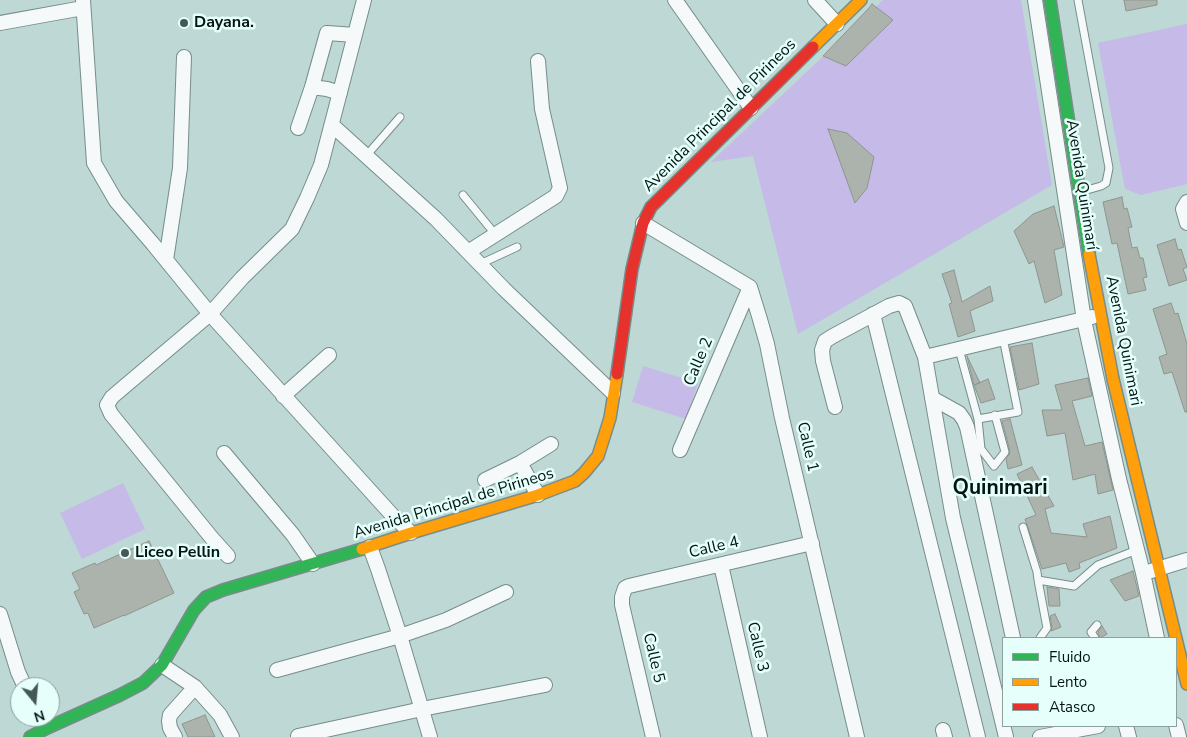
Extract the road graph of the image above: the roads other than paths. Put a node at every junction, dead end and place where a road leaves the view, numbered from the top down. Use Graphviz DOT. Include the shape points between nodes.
graph roads {
  1 [pos="364,0"];
  2 [pos="674,0"];
  3 [pos="815,0"];
  4 [pos="861,0"];
  5 [pos="1035,0"];
  6 [pos="1050,0"];
  7 [pos="1078,0"];
  8 [pos="83,4"];
  9 [pos="0,23"];
  10 [pos="837,24"];
  11 [pos="355,34"];
  12 [pos="184,57"];
  13 [pos="538,61"];
  14 [pos="312,87"];
  15 [pos="340,93"];
  16 [pos="751,108"];
  17 [pos="400,117"];
  18 [pos="332,125"];
  19 [pos="298,128"];
  20 [pos="366,156"];
  21 [pos="1080,192"];
  22 [pos="464,195"];
  23 [pos="643,223"];
  24 [pos="496,234"];
  25 [pos="517,247"];
  26 [pos="468,252"];
  27 [pos="166,260"];
  28 [pos="479,264"];
  29 [pos="750,287"];
  30 [pos="210,314"];
  31 [pos="873,314"];
  32 [pos="1101,315"];
  33 [pos="1084,320"];
  34 [pos="1004,343"];
  35 [pos="959,349"];
  36 [pos="329,355"];
  37 [pos="925,357"];
  38 [pos="613,394"];
  39 [pos="283,396"];
  40 [pos="932,398"];
  41 [pos="835,407"];
  42 [pos="995,415"];
  43 [pos="978,419"];
  44 [pos="551,444"];
  45 [pos="680,450"];
  46 [pos="224,453"];
  47 [pos="520,463"];
  48 [pos="485,480"];
  49 [pos="538,495"];
  50 [pos="1022,527"];
  51 [pos="410,533"];
  52 [pos="812,543"];
  53 [pos="370,547"];
  54 [pos="1137,550"];
  55 [pos="228,556"];
  56 [pos="1187,560"];
  57 [pos="313,564"];
  58 [pos="721,565"];
  59 [pos="1159,568"];
  60 [pos="1143,573"];
  61 [pos="1038,580"];
  62 [pos="625,588"];
  63 [pos="506,592"];
  64 [pos="0,614"];
  65 [pos="1097,625"];
  66 [pos="400,636"];
  67 [pos="1013,637"];
  68 [pos="1041,637"];
  69 [pos="1094,637"];
  70 [pos="1157,637"];
  71 [pos="1182,648"];
  72 [pos="162,665"];
  73 [pos="277,670"];
  74 [pos="20,677"];
  75 [pos="1187,684"];
  76 [pos="545,685"];
  77 [pos="195,687"];
  78 [pos="1000,697"];
  79 [pos="422,709"];
  80 [pos="1002,710"];
  81 [pos="60,721"];
  82 [pos="45,727"];
  83 [pos="1096,727"];
  84 [pos="1084,733"];
  85 [pos="298,736"];
  86 [pos="30,737"];
  87 [pos="175,737"];
  88 [pos="232,737"];
  89 [pos="430,737"];
  90 [pos="653,737"];
  91 [pos="760,737"];
  92 [pos="857,737"];
  93 [pos="978,737"];
  94 [pos="1040,737"];
  1 -- 11 [label="street"];
  2 -- 16 [label="street"];
  3 -- 10 [label="street"];
  4 -- 10 [label="street, Avenida Principal de Pirineos"];
  5 -- 33 [label="street, Avenida Quinimarí"];
  6 -- 21 [label="street, Avenida Quinimari"];
  7 -- 21 [label="lane" via="1109,168 1106,183"];
  8 -- 9 [label="street"];
  8 -- 27 [label="street" via="94,163 116,201"];
  10 -- 16 [label="street, Avenida Principal de Pirineos"];
  11 -- 14 [label="street" via="327,32"];
  11 -- 15 [label="street"];
  12 -- 27 [label="street" via="180,168"];
  13 -- 24 [label="street" via="542,109 560,188 556,196"];
  14 -- 15 [label="street"];
  14 -- 19 [label="street"];
  15 -- 18 [label="street"];
  16 -- 23 [label="street, Avenida Principal de Pirineos" via="651,207"];
  17 -- 20 [label="lane"];
  18 -- 20 [label="street"];
  18 -- 30 [label="street" via="321,165 292,229"];
  20 -- 26 [label="street"];
  21 -- 32 [label="street, Avenida Quinimari"];
  22 -- 24 [label="lane"];
  23 -- 29 [label="street"];
  23 -- 38 [label="street, Avenida Principal de Pirineos" via="632,269"];
  24 -- 26 [label="street"];
  25 -- 28 [label="lane"];
  26 -- 28 [label="street"];
  27 -- 30 [label="street"];
  28 -- 38 [label="street"];
  29 -- 45 [label="street, Calle 2"];
  29 -- 52 [label="street, Calle 1" via="767,344"];
  30 -- 39 [label="street"];
  30 -- 55 [label="street" via="112,396 107,405 110,414"];
  31 -- 37 [label="street" via="899,303 905,306"];
  31 -- 41 [label="street" via="833,336 822,350"];
  31 -- 93 [label="street"];
  32 -- 33 [label="street"];
  32 -- 59 [label="street, Avenida Quinimari" via="1113,379"];
  33 -- 35 [label="street"];
  33 -- 54 [label="street, Avenida Quinimarí"];
  34 -- 42 [label="lane" via="1018,412"];
  35 -- 37 [label="street"];
  35 -- 43 [label="lane"];
  36 -- 39 [label="street"];
  37 -- 40 [label="street"];
  38 -- 49 [label="street, Avenida Principal de Pirineos" via="610,418 598,456 575,481"];
  39 -- 51 [label="street"];
  40 -- 67 [label="street" via="958,413 967,427"];
  40 -- 78 [label="street" via="953,518"];
  42 -- 43 [label="lane"];
  42 -- 43 [label="lane" via="1005,452 994,466 981,449"];
  44 -- 47 [label="street"];
  46 -- 57 [label="street" via="293,534"];
  47 -- 48 [label="street"];
  47 -- 49 [label="street"];
  49 -- 51 [label="street, Avenida Principal de Pirineos"];
  50 -- 61 [label="lane"];
  51 -- 53 [label="street, Avenida Principal de Pirineos"];
  52 -- 58 [label="street, Calle 4"];
  52 -- 92 [label="street, Calle 1"];
  53 -- 57 [label="street, Avenida Principal de Pirineos"];
  53 -- 66 [label="street"];
  54 -- 60 [label="street, Avenida Quinimarí"];
  54 -- 61 [label="lane" via="1098,565 1074,586"];
  56 -- 59 [label="street"];
  57 -- 72 [label="street, Avenida Principal de Pirineos" via="206,597 194,610"];
  58 -- 62 [label="street, Calle 4"];
  58 -- 91 [label="street, Calle 3"];
  59 -- 60 [label="street"];
  59 -- 71 [label="street, Avenida Quinimari"];
  60 -- 70 [label="street, Avenida Quinimarí"];
  61 -- 68 [label="lane" via="1047,628"];
  62 -- 90 [label="street, Calle 5" via="622,606"];
  63 -- 66 [label="street" via="446,620"];
  64 -- 74 [label="street"];
  65 -- 69 [label="lane" via="1091,632"];
  66 -- 73 [label="street"];
  66 -- 79 [label="street"];
  71 -- 75 [label="street, Avenida Quinimari"];
  72 -- 77 [label="street"];
  72 -- 81 [label="street, Avenida Principal de Pirineos" via="143,683"];
  76 -- 79 [label="street"];
  77 -- 87 [label="street" via="170,715 170,728"];
  77 -- 88 [label="street" via="220,715"];
  78 -- 80 [label="street"];
  79 -- 85 [label="street"];
  79 -- 89 [label="street"];
  82 -- 86 [label="street, Avenida Principal de Pirineos"];
  83 -- 84 [label="street"];
  84 -- 94 [label="street"];
}
